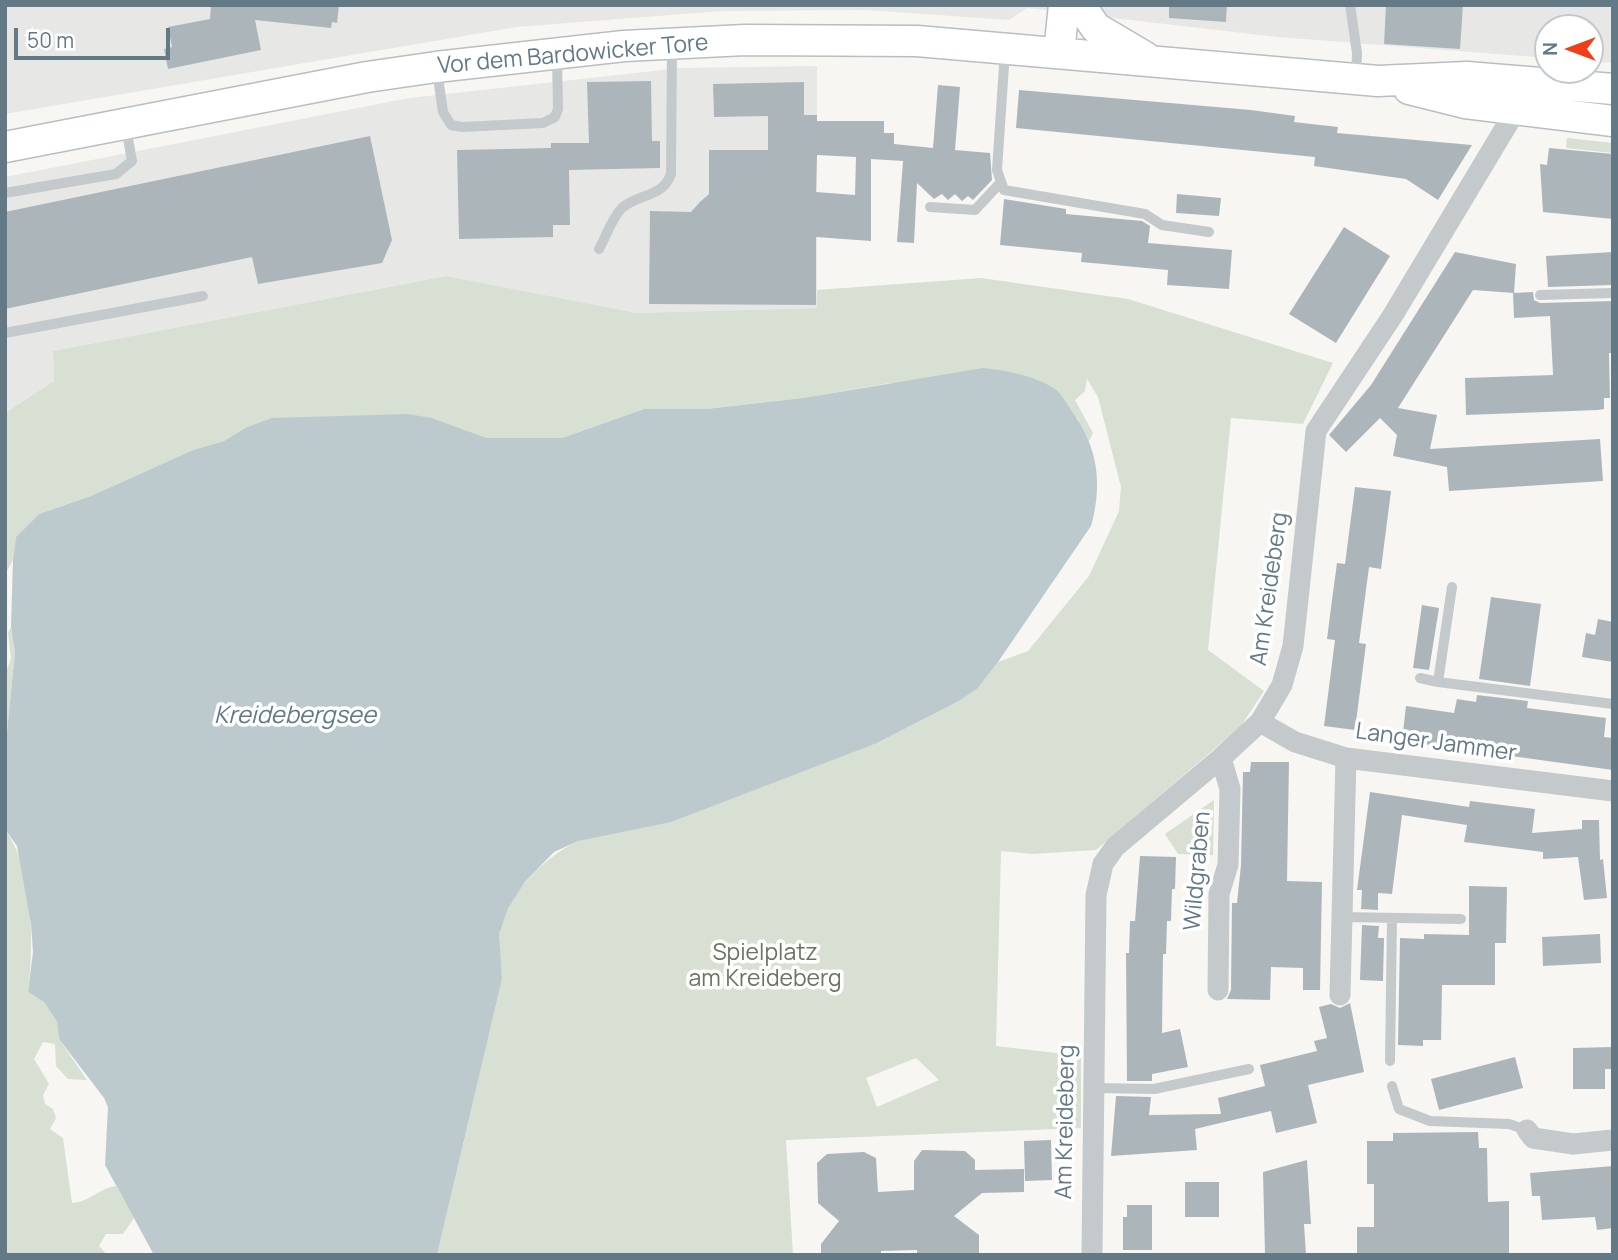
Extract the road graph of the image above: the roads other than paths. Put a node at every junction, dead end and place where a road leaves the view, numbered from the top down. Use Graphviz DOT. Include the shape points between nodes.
graph roads {
  1 [pos="1064,5"];
  2 [pos="1080,5"];
  3 [pos="1350,5"];
  4 [pos="672,43"];
  5 [pos="1005,48"];
  6 [pos="556,53"];
  7 [pos="1059,53"];
  8 [pos="1147,60"];
  9 [pos="436,67"];
  10 [pos="1367,80"];
  11 [pos="1531,83"];
  12 [pos="1613,89"];
  13 [pos="1517,109"];
  14 [pos="1613,121"];
  15 [pos="126,124"];
  16 [pos="5,147"];
  17 [pos="1001,182"];
  18 [pos="5,193"];
  19 [pos="930,207"];
  20 [pos="1209,232"];
  21 [pos="599,250"];
  22 [pos="1613,293"];
  23 [pos="1540,295"];
  24 [pos="203,296"];
  25 [pos="5,333"];
  26 [pos="1454,591"];
  27 [pos="1420,678"];
  28 [pos="1438,682"];
  29 [pos="1613,704"];
  30 [pos="1260,722"];
  31 [pos="1221,758"];
  32 [pos="1346,758"];
  33 [pos="1613,791"];
  34 [pos="1341,917"];
  35 [pos="1392,918"];
  36 [pos="1461,919"];
  37 [pos="1218,990"];
  38 [pos="1340,995"];
  39 [pos="1390,1061"];
  40 [pos="1250,1069"];
  41 [pos="1392,1086"];
  42 [pos="1093,1088"];
  43 [pos="1527,1130"];
  44 [pos="1613,1140"];
  45 [pos="1092,1255"];
  1 -- 7 [label="main road"];
  2 -- 8 [label="main road, Vor dem Bardowicker Tore" via="1096,27"];
  3 -- 10 [label="lane" via="1357,53"];
  4 -- 5 [label="main road, Vor dem Bardowicker Tore" via="866,38"];
  4 -- 6 [label="main road, Vor dem Bardowicker Tore"];
  4 -- 21 [label="lane" via="671,174 656,193 624,206"];
  5 -- 7 [label="main road, Vor dem Bardowicker Tore"];
  5 -- 17 [label="lane" via="997,170"];
  6 -- 9 [label="main road, Vor dem Bardowicker Tore"];
  6 -- 9 [label="lane" via="558,109 555,117 543,123 451,125 443,112"];
  7 -- 8 [label="main road, Vor dem Bardowicker Tore"];
  8 -- 10 [label="main road, Vor dem Bardowicker Tore"];
  9 -- 15 [label="main road, Vor dem Bardowicker Tore"];
  10 -- 11 [label="main road, Vor dem Bardowicker Tore" via="1467,77"];
  10 -- 13 [label="main road, Vor dem Bardowicker Tore" via="1465,103"];
  11 -- 12 [label="main road, Vor dem Bardowicker Tore"];
  11 -- 13 [label="street, Am Kreideberg"];
  13 -- 14 [label="main road, Vor dem Bardowicker Tore"];
  13 -- 30 [label="street, Am Kreideberg" via="1393,315 1316,430 1293,646 1282,685"];
  15 -- 16 [label="main road, Vor dem Bardowicker Tore"];
  15 -- 18 [label="lane" via="132,161 116,174"];
  17 -- 19 [label="lane" via="975,210"];
  17 -- 20 [label="lane" via="1004,190 1145,214 1162,225"];
  22 -- 23 [label="lane"];
  24 -- 25 [label="lane"];
  26 -- 28 [label="lane"];
  27 -- 28 [label="lane"];
  28 -- 29 [label="lane"];
  30 -- 31 [label="street, Am Kreideberg"];
  30 -- 32 [label="street, Langer Jammer" via="1295,742"];
  31 -- 37 [label="street, Wildgraben" via="1230,789 1228,865 1219,894"];
  31 -- 42 [label="street, Am Kreideberg" via="1115,847 1103,864 1096,895"];
  32 -- 33 [label="street, Langer Jammer"];
  32 -- 34 [label="street"];
  34 -- 35 [label="lane"];
  34 -- 38 [label="street"];
  35 -- 36 [label="lane"];
  35 -- 39 [label="lane"];
  40 -- 42 [label="lane" via="1154,1089"];
  41 -- 43 [label="lane" via="1399,1109 1430,1121"];
  42 -- 45 [label="street, Am Kreideberg"];
  43 -- 44 [label="street" via="1533,1138 1573,1144"];
}
